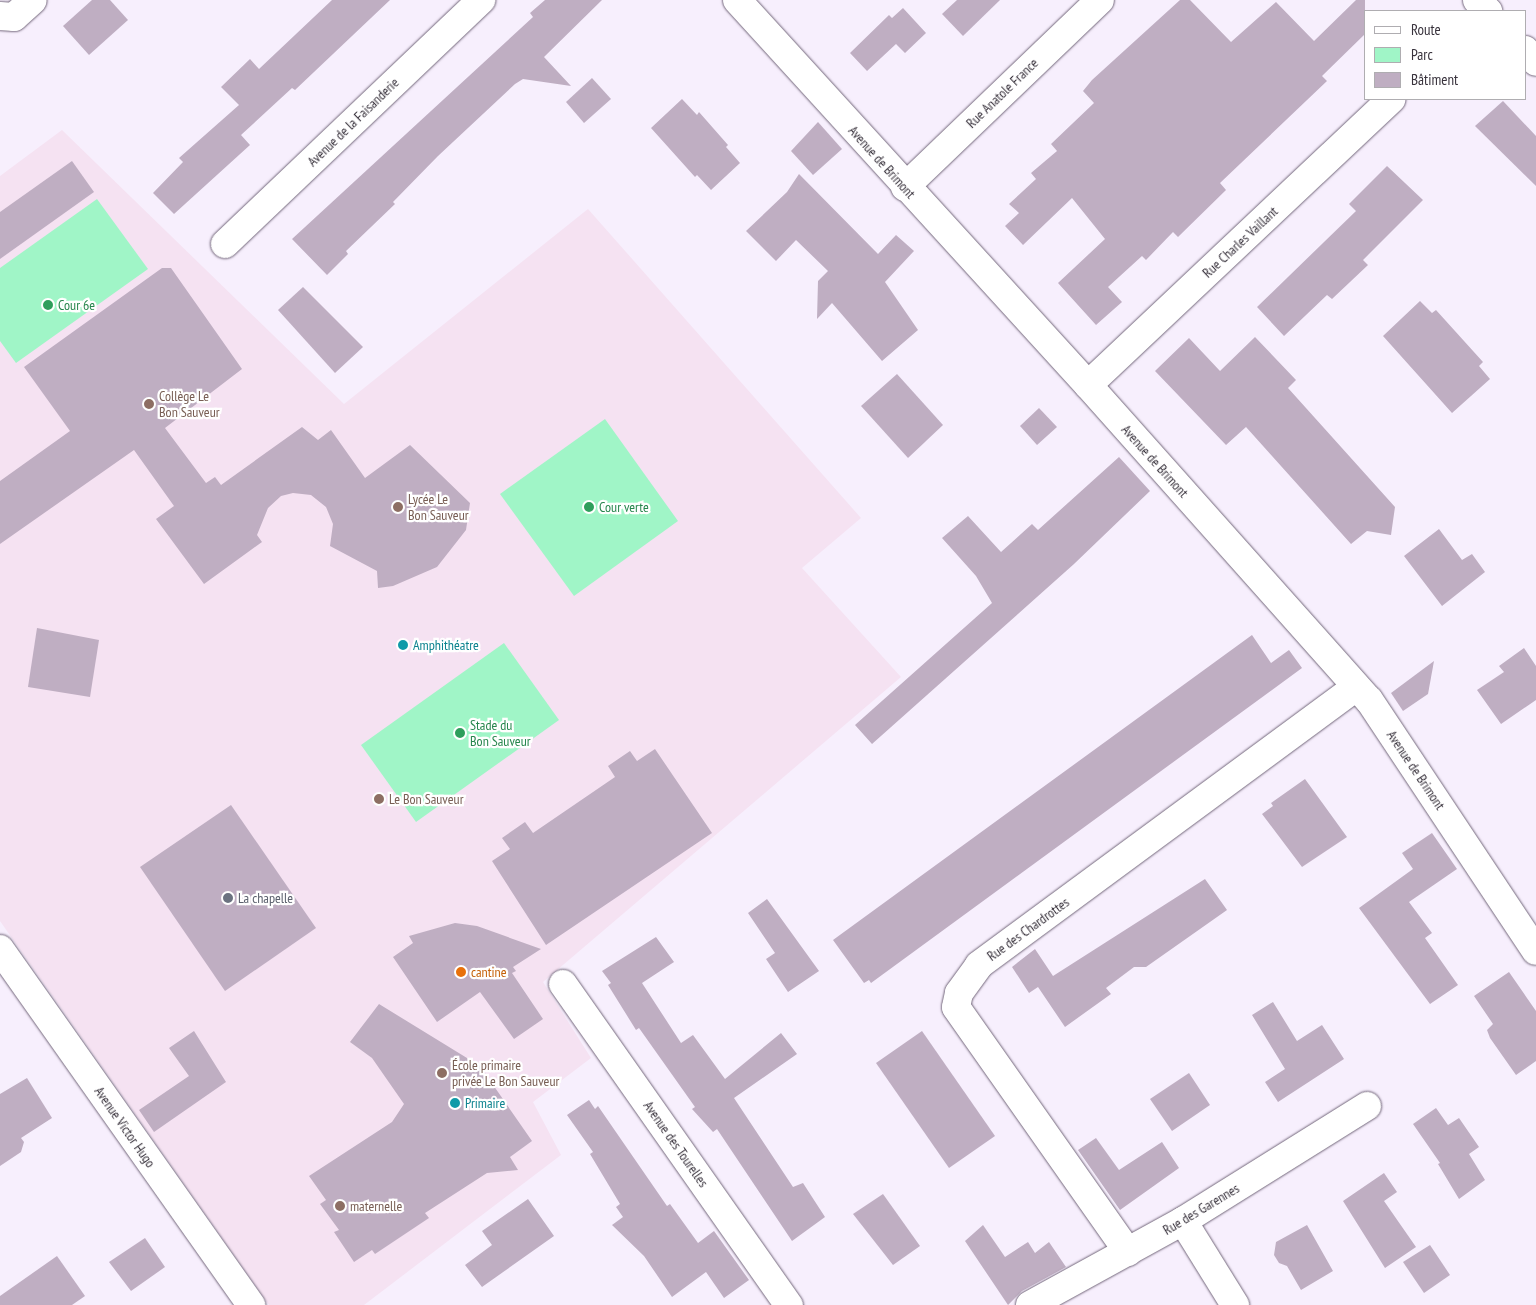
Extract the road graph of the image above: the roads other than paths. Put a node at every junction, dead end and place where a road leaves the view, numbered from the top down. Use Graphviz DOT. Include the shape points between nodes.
graph roads {
  1 [pos="33,0"];
  2 [pos="481,0"];
  3 [pos="737,0"];
  4 [pos="1100,0"];
  5 [pos="0,16"];
  6 [pos="1526,51"];
  7 [pos="1536,62"];
  8 [pos="1390,100"];
  9 [pos="905,187"];
  10 [pos="225,244"];
  11 [pos="1088,385"];
  12 [pos="1356,687"];
  13 [pos="0,949"];
  14 [pos="1536,952"];
  15 [pos="563,984"];
  16 [pos="1367,1106"];
  17 [pos="1183,1221"];
  18 [pos="1128,1252"];
  19 [pos="251,1305"];
  20 [pos="789,1305"];
  21 [pos="1030,1305"];
  22 [pos="1235,1305"];
  1 -- 5 [label="street" via="14,17"];
  2 -- 10 [label="street, Avenue de la Faisanderie"];
  3 -- 9 [label="street, Avenue de Brimont"];
  4 -- 9 [label="street, Rue Anatole France"];
  6 -- 7 [label="street"];
  8 -- 11 [label="street, Rue Charles Vaillant"];
  9 -- 11 [label="street, Avenue de Brimont"];
  11 -- 12 [label="street, Avenue de Brimont"];
  12 -- 14 [label="street, Avenue de Brimont" via="1369,700"];
  12 -- 18 [label="street, Rue des Chardrottes" via="979,965 958,993 956,1007"];
  13 -- 19 [label="street, Avenue Victor Hugo"];
  15 -- 20 [label="street, Avenue des Tourelles"];
  16 -- 17 [label="street, Rue des Garennes"];
  17 -- 18 [label="street, Rue des Garennes"];
  17 -- 22 [label="street"];
  18 -- 21 [label="street, Rue des Garennes"];
}
